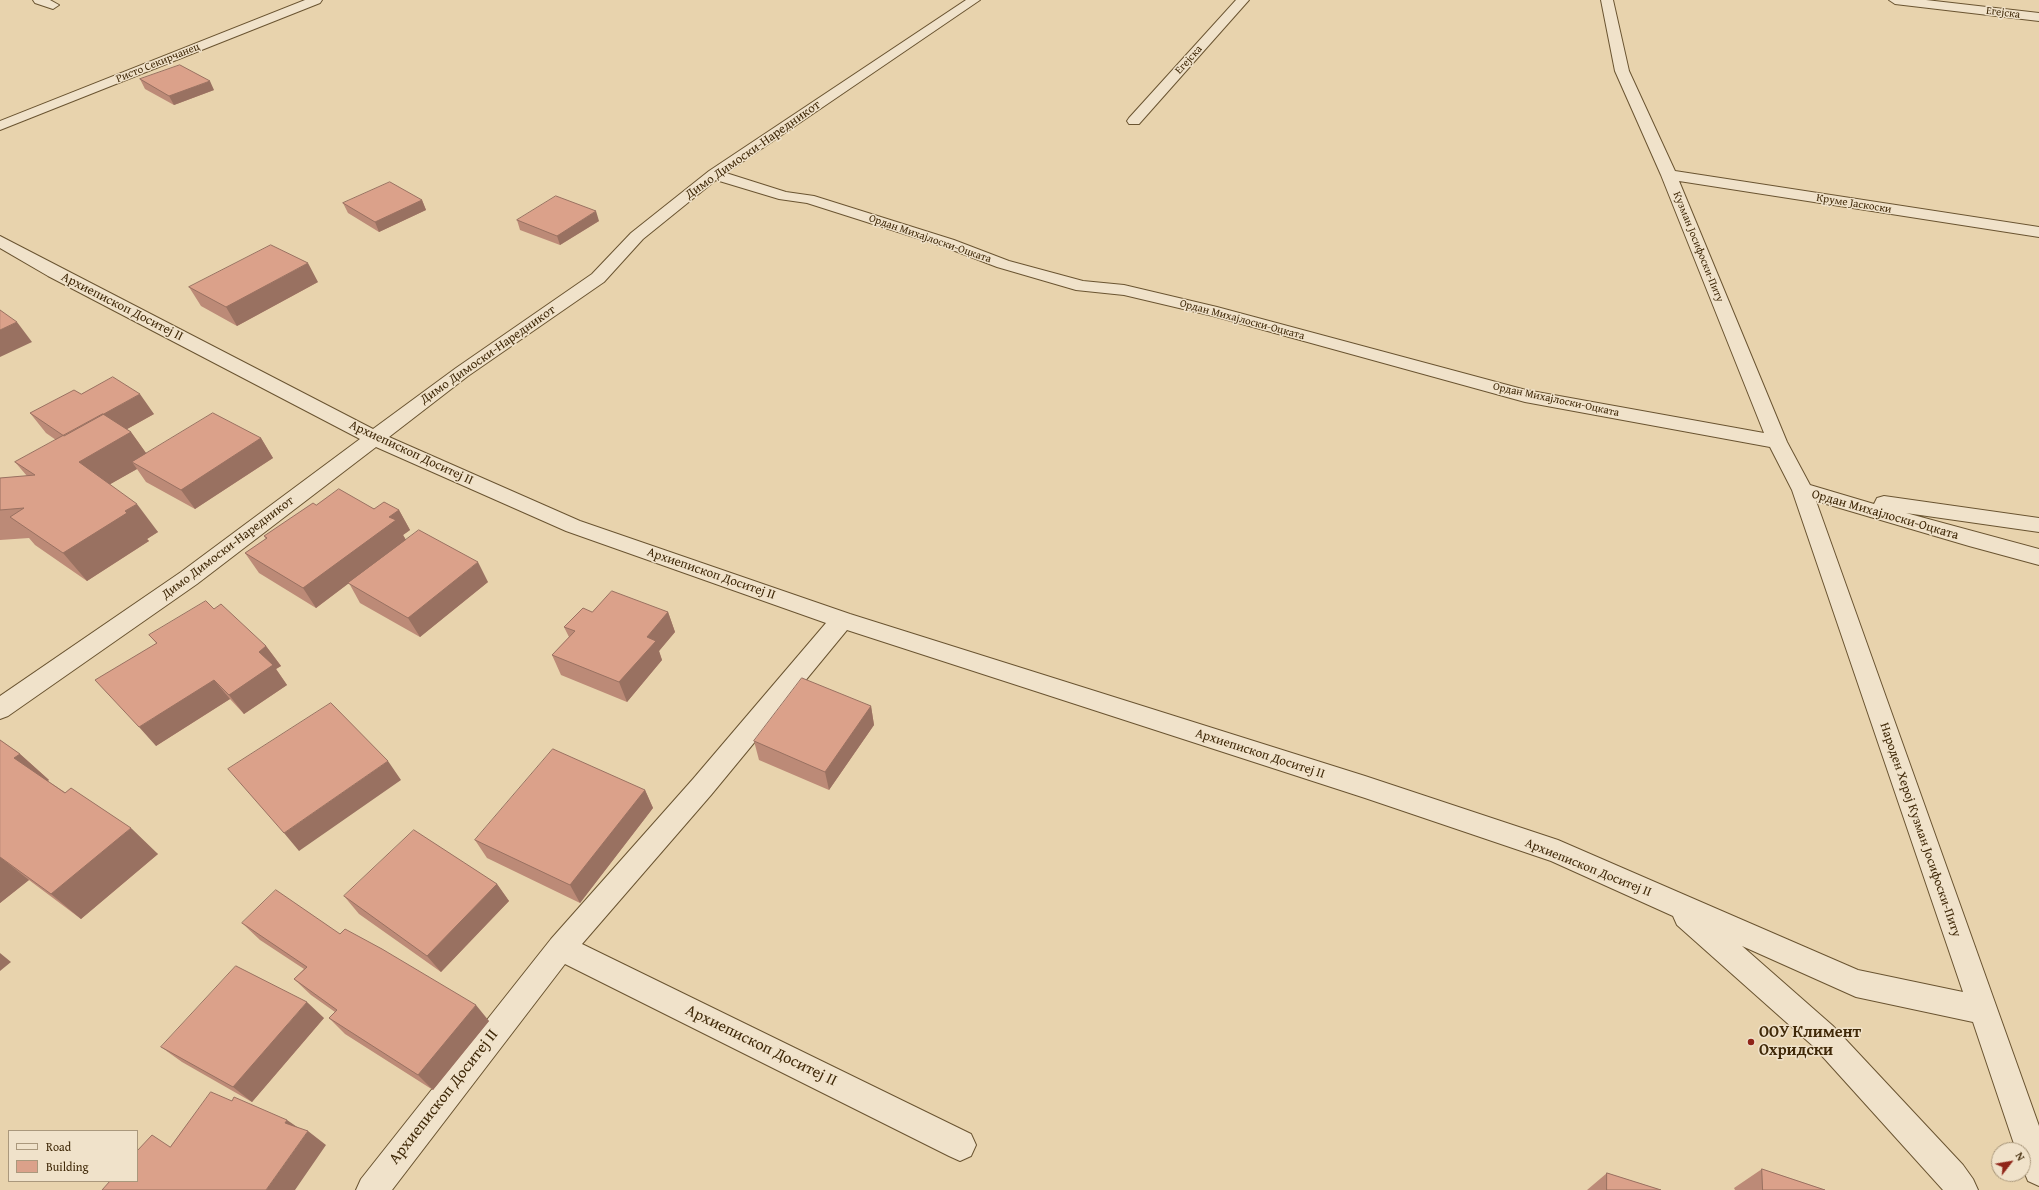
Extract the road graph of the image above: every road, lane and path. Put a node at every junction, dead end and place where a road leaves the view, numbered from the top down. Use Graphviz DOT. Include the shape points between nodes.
graph roads {
  1 [pos="40,0"];
  2 [pos="316,0"];
  3 [pos="974,0"];
  4 [pos="1243,0"];
  5 [pos="1607,0"];
  6 [pos="1895,0"];
  7 [pos="53,5"];
  8 [pos="2039,17"];
  9 [pos="1134,121"];
  10 [pos="0,126"];
  11 [pos="714,174"];
  12 [pos="1669,175"];
  13 [pos="2039,232"];
  14 [pos="0,242"];
  15 [pos="374,438"];
  16 [pos="1777,442"];
  17 [pos="1802,490"];
  18 [pos="2039,525"];
  19 [pos="2039,557"];
  20 [pos="842,620"];
  21 [pos="0,710"];
  22 [pos="1671,902"];
  23 [pos="561,948"];
  24 [pos="1982,1010"];
  25 [pos="960,1145"];
  26 [pos="2039,1170"];
  27 [pos="372,1190"];
  28 [pos="1962,1190"];
  1 -- 7 [label="street"];
  2 -- 10 [label="street, Ристо Секирчанец"];
  3 -- 11 [label="street, Димо Димоски-Наредникот"];
  4 -- 9 [label="street, Егејска"];
  5 -- 12 [label="street, Кузман Јосифоски-Питу" via="1622,71"];
  6 -- 8 [label="street, Егејска"];
  11 -- 15 [label="street, Димо Димоски-Наредникот" via="637,236 598,278 462,372"];
  11 -- 16 [label="street, Ордан Михајлоски-Оцката" via="784,196 809,199 948,243 1003,264 1082,286 1124,290 1217,312 1525,396"];
  12 -- 13 [label="street, Круме Јаскоски"];
  12 -- 16 [label="street, Кузман Јосифоски-Питу"];
  14 -- 15 [label="street, Архиепископ Доситеј II"];
  15 -- 20 [label="street, Архиепископ Доситеј II" via="573,526"];
  15 -- 21 [label="street, Димо Димоски-Наредникот" via="189,578"];
  16 -- 17 [label="street, Кузман Јосифоски-Питу"];
  17 -- 18 [label="street, Ордан Михајлоски-Оцката"];
  17 -- 19 [label="street, Ордан Михајлоски-Оцката"];
  17 -- 24 [label="street, Народен Херој Кузман Јосифоски-Питу"];
  20 -- 22 [label="street, Архиепископ Доситеј II" via="1365,787 1558,852"];
  20 -- 23 [label="street, Архиепископ Доситеј II" via="702,787"];
  22 -- 24 [label="street, Архиепископ Доситеј II" via="1856,983"];
  22 -- 28 [label="street, Архиепископ Доситеј II" via="1823,1036"];
  23 -- 25 [label="street, Архиепископ Доситеј II"];
  23 -- 27 [label="street, Архиепископ Доситеј II"];
  24 -- 26 [label="street, Народен Херој Кузман Јосифоски-Питу"];
}
